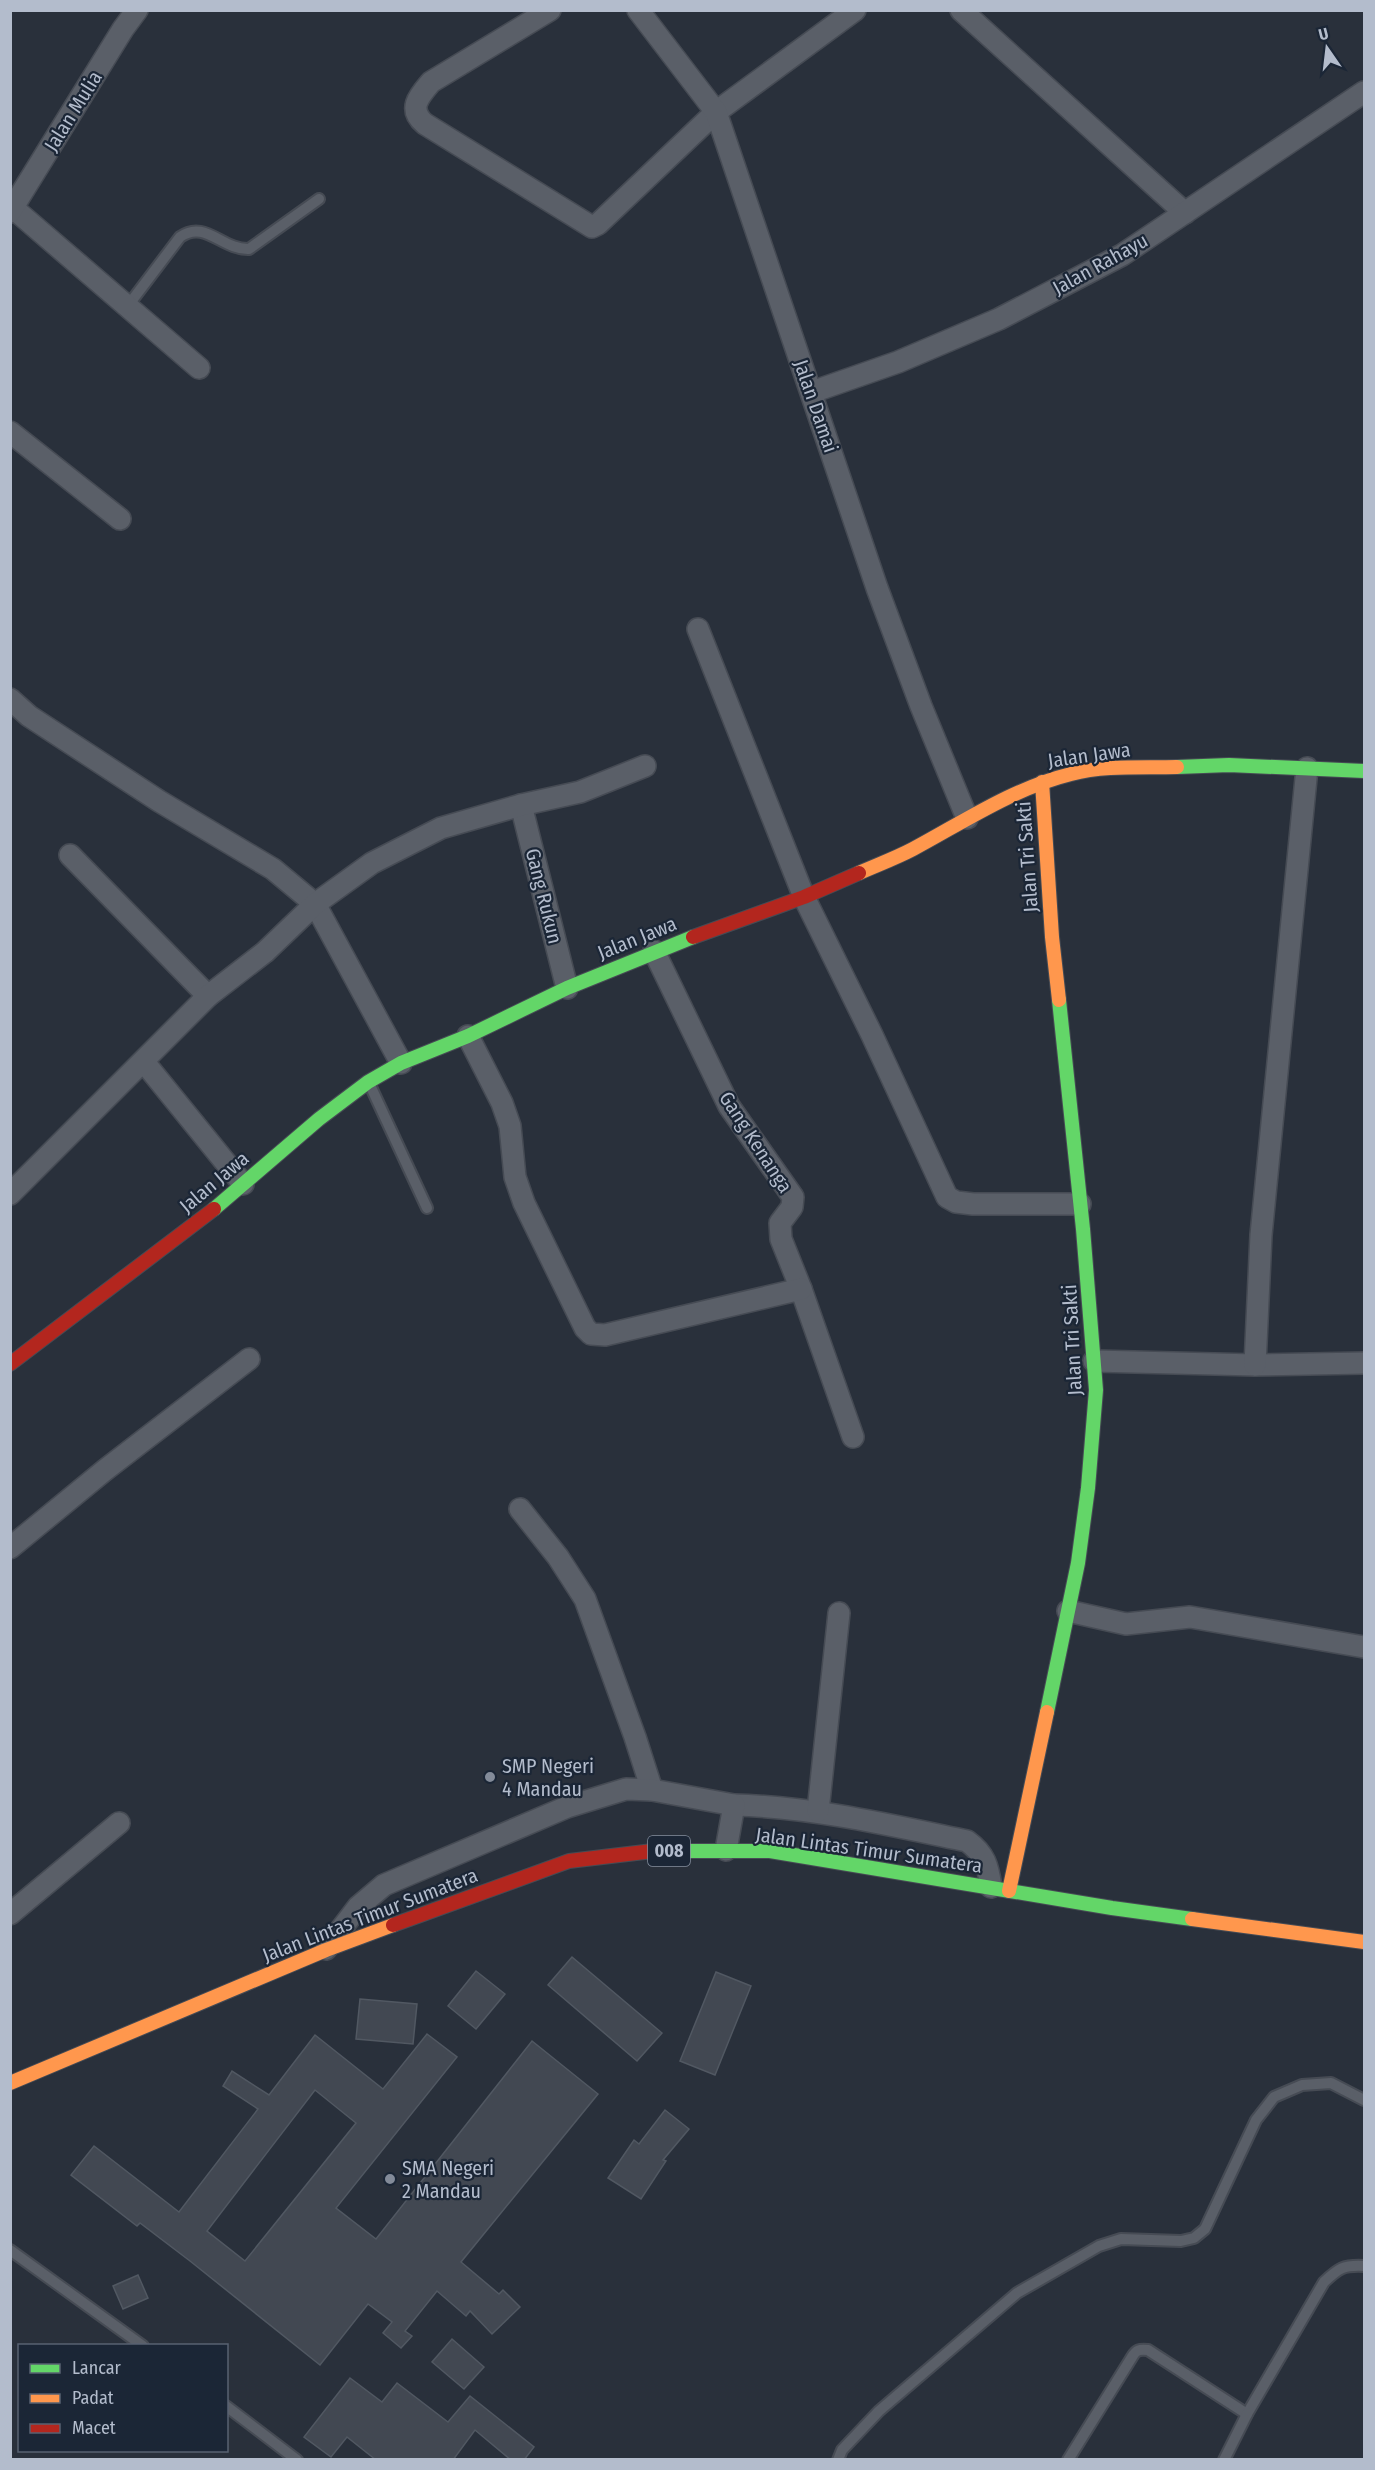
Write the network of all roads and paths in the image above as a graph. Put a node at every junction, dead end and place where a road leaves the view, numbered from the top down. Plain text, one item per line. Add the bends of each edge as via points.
1 (137, 10) edge
2 (550, 10) edge
3 (638, 10) edge
4 (855, 10) edge
5 (961, 10) edge
6 (1365, 92) edge
7 (717, 112) junction
8 (319, 199) dead end
9 (12, 210) edge
10 (1185, 213) junction
11 (127, 307) junction
12 (198, 368) dead end
13 (812, 392) junction
14 (10, 432) edge
15 (120, 519) dead end
16 (698, 629) dead end
17 (10, 699) edge
18 (645, 766) dead end
19 (1307, 768) junction
20 (1365, 771) edge
21 (1042, 782) junction
22 (521, 805) junction
23 (967, 818) junction
24 (70, 855) dead end
25 (804, 897) junction
26 (315, 904) junction
27 (654, 951) junction
28 (567, 988) junction
29 (208, 996) junction
30 (468, 1036) junction
31 (144, 1062) junction
32 (401, 1063) junction
33 (368, 1082) junction
34 (243, 1184) junction
35 (10, 1194) edge
36 (1080, 1204) junction
37 (427, 1208) dead end
38 (801, 1288) junction
39 (249, 1359) dead end
40 (1094, 1361) junction
41 (1365, 1363) edge
42 (10, 1364) edge
43 (1255, 1365) junction
44 (854, 1437) dead end
45 (520, 1509) dead end
46 (10, 1548) edge
47 (1068, 1611) junction
48 (839, 1613) dead end
49 (1365, 1647) edge
50 (652, 1790) junction
51 (734, 1805) junction
52 (818, 1811) junction
53 (119, 1823) dead end
54 (726, 1850) junction
55 (1000, 1889) junction
56 (10, 1914) edge
57 (1365, 1942) edge
58 (326, 1950) junction
59 (10, 2084) edge
60 (1365, 2100) edge
61 (10, 2250) edge
62 (1365, 2266) edge
63 (140, 2344) edge
64 (228, 2408) edge
65 (1247, 2414) junction
66 (297, 2460) edge
67 (838, 2460) edge
68 (1068, 2460) edge
69 (1224, 2460) edge

1 - 9 street, Jalan Mulia
2 - 7 street via 431,82 416,103 417,118 592,227
3 - 7 street, Jalan Damai
4 - 7 street
5 - 10 street
6 - 10 street, Jalan Rahayu
7 - 13 street, Jalan Damai
8 - 11 lane via 249,249 235,248 202,230 186,232
9 - 11 street
10 - 13 street, Jalan Rahayu via 1122,255 999,319 898,362
11 - 12 street
13 - 23 street, Jalan Damai via 881,598
14 - 15 street
16 - 25 street
17 - 26 street via 29,716 159,801 273,868
18 - 22 street via 580,792
19 - 20 main road, Jalan Jawa
19 - 21 main road, Jalan Jawa via 1229,765 1102,769
19 - 43 street via 1261,1235
21 - 23 main road, Jalan Jawa
21 - 36 main road, Jalan Tri Sakti via 1052,937
22 - 26 street via 441,828 372,863
22 - 28 street, Gang Rukun
23 - 25 main road, Jalan Jawa via 911,850
24 - 29 street
25 - 27 main road, Jalan Jawa
25 - 36 street via 947,1197 973,1204
26 - 29 street via 265,952
26 - 32 street
27 - 28 main road, Jalan Jawa
27 - 38 street, Gang Kenanga via 729,1106 793,1197 779,1231
28 - 30 main road, Jalan Jawa
29 - 31 street
30 - 32 main road, Jalan Jawa
30 - 38 street via 510,1126 515,1177 524,1203 591,1334 605,1335
31 - 34 street
31 - 35 street
32 - 33 main road, Jalan Jawa
33 - 34 main road, Jalan Jawa
33 - 37 lane
34 - 42 main road, Jalan Jawa
36 - 40 main road, Jalan Tri Sakti
38 - 44 street, Gang Kenanga
39 - 46 street
40 - 43 street
40 - 47 main road, Jalan Tri Sakti via 1096,1390 1088,1488
41 - 43 street
45 - 50 street via 585,1599
47 - 49 street via 1126,1624 1190,1617
47 - 55 main road, Jalan Tri Sakti
48 - 52 street
50 - 51 street
50 - 58 street via 626,1789 567,1807 384,1885 358,1907
51 - 52 street
51 - 54 street
52 - 55 street via 967,1841 978,1849
53 - 56 street
54 - 55 main road, Jalan Lintas Timur Sumatera / 008 via 770,1851
54 - 58 main road, Jalan Lintas Timur Sumatera / 008 via 650,1851 568,1861
55 - 57 main road, Jalan Lintas Timur Sumatera / 008
58 - 59 main road, Jalan Lintas Timur Sumatera / 008
60 - 67 lane via 1331,2083 1302,2085 1274,2097 1256,2120 1205,2229 1194,2238 1181,2241 1121,2239 1099,2246 1017,2293 879,2410 842,2450
61 - 63 lane
62 - 65 lane via 1338,2269 1324,2282
64 - 66 lane
65 - 68 lane via 1141,2349 1131,2357
65 - 69 lane

